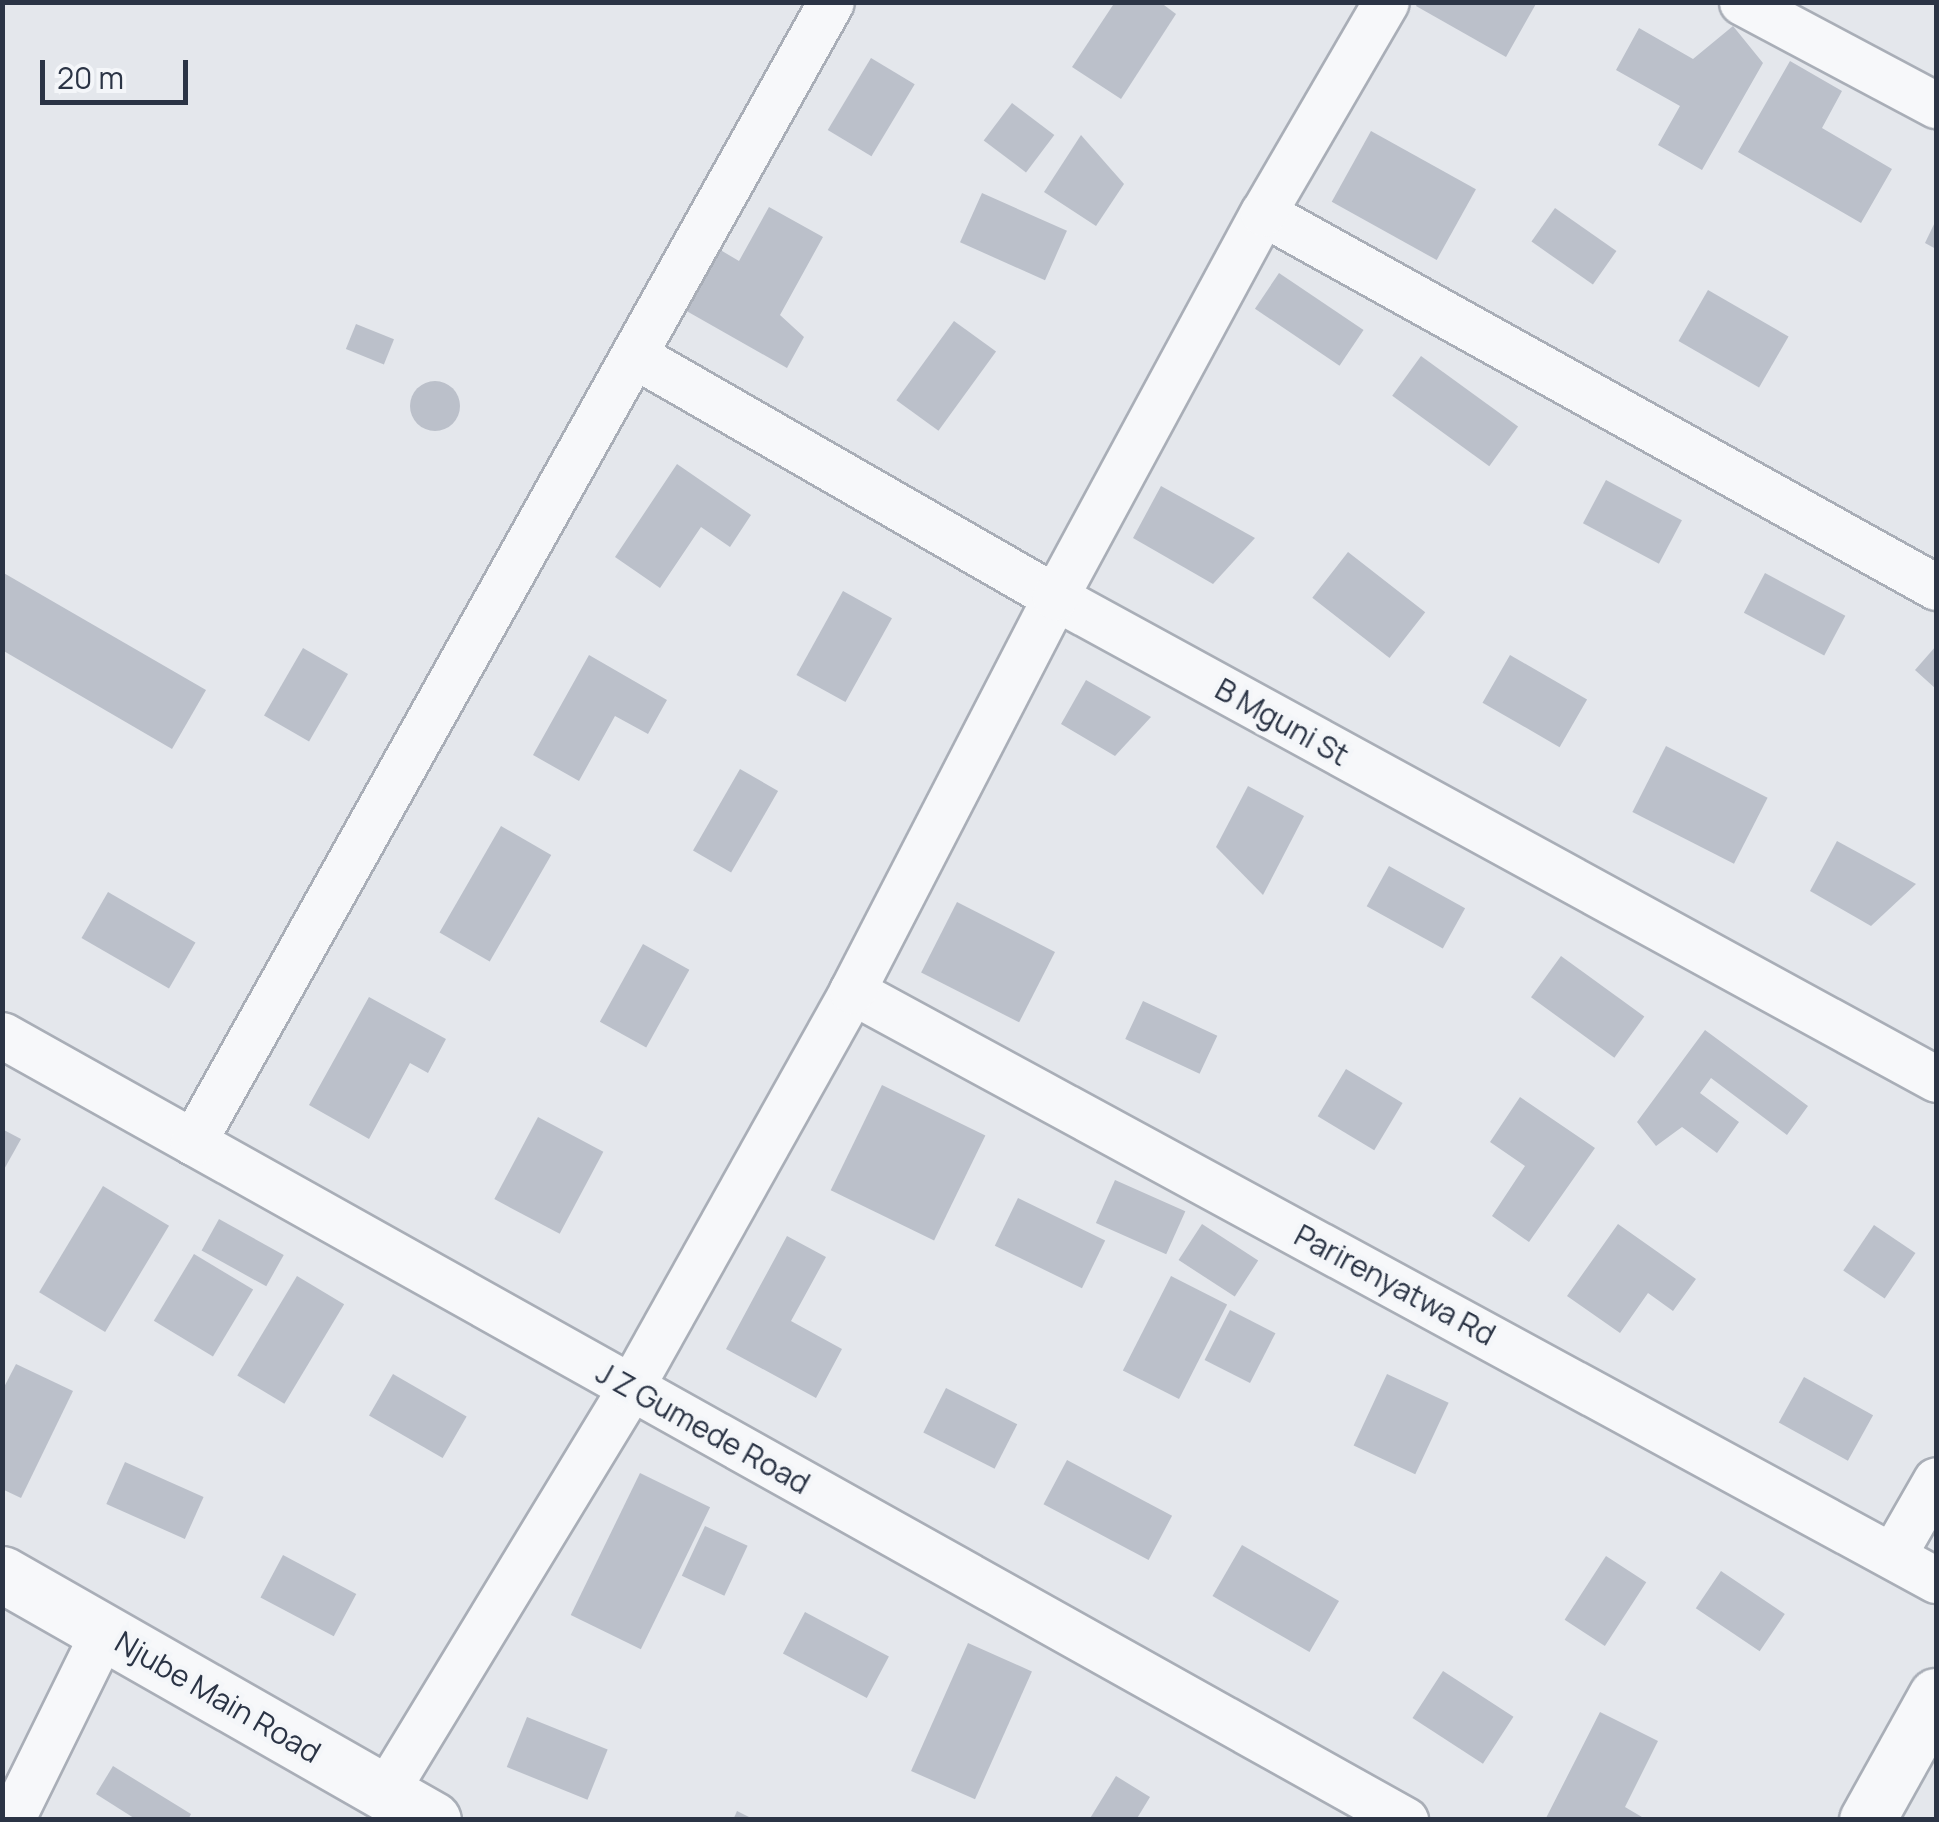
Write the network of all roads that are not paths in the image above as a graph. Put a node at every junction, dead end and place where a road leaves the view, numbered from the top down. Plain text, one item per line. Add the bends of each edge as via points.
1 (831, 2) edge
2 (1386, 2) edge
3 (1742, 2) edge
4 (1936, 105) edge
5 (1262, 213) junction
6 (634, 355) junction
7 (1936, 586) edge
8 (1055, 597) junction
9 (852, 991) junction
10 (2, 1036) edge
11 (1936, 1079) edge
12 (193, 1142) junction
13 (630, 1387) junction
14 (1936, 1480) edge
15 (1893, 1555) junction
16 (2, 1574) edge
17 (1936, 1580) edge
18 (104, 1631) junction
19 (1936, 1696) edge
20 (386, 1792) junction
21 (11, 1820) edge
22 (434, 1820) edge
23 (1405, 1820) edge
24 (1867, 1820) edge

1 - 6 street
2 - 5 street
3 - 4 street
5 - 7 street
5 - 8 street
6 - 8 street, B Mguni St
6 - 12 street
8 - 9 street
8 - 11 street, B Mguni St
9 - 13 street
9 - 15 street, Parirenyatwa Rd
10 - 12 street, J Z Gumede Road
12 - 13 street, J Z Gumede Road
13 - 20 street
13 - 23 street, J Z Gumede Road
14 - 15 street
15 - 17 street, Parirenyatwa Rd
16 - 18 street, Njube Main Road
18 - 20 street, Njube Main Road
18 - 21 street
19 - 24 street
20 - 22 street, Njube Main Road

